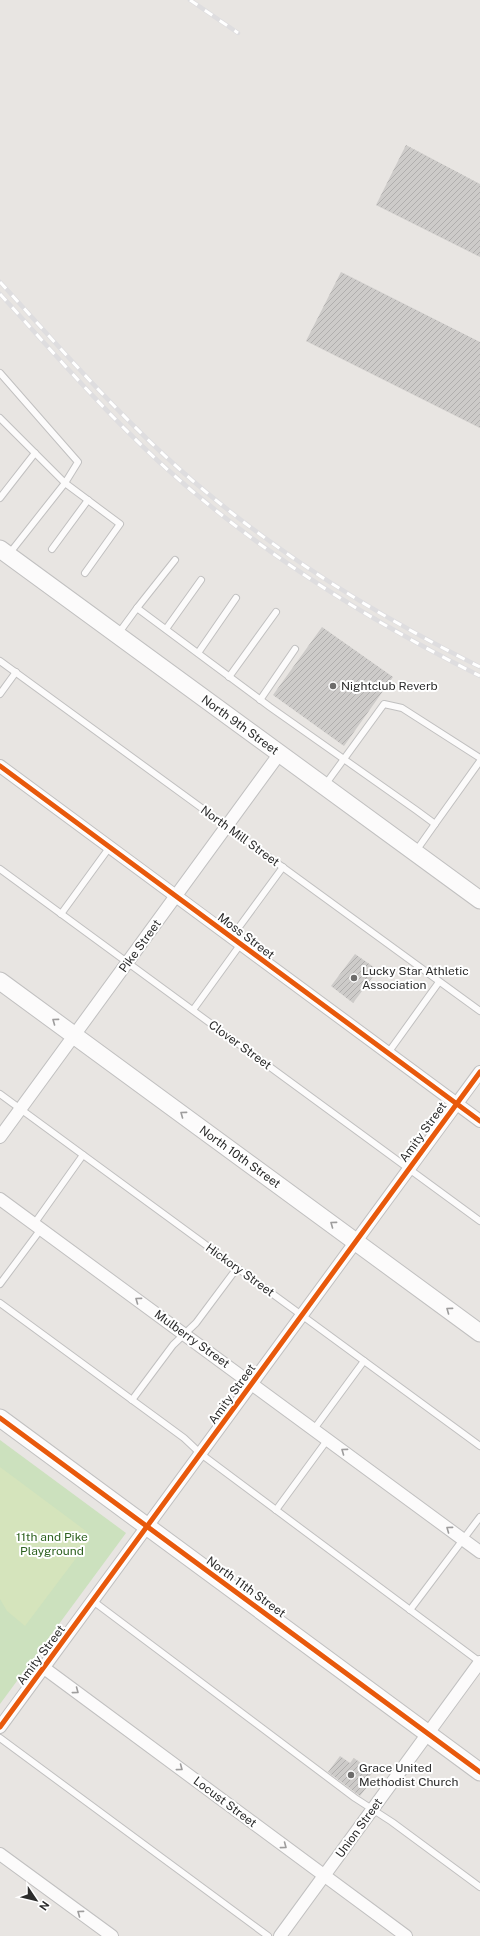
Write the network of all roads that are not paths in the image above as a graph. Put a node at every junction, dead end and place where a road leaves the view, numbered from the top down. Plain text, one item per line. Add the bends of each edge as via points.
1 (0, 373) edge
2 (0, 418) edge
3 (35, 453) junction
4 (65, 483) junction
5 (0, 498) edge
6 (88, 500) junction
7 (52, 549) dead end
8 (4, 553) edge
9 (175, 560) dead end
10 (85, 573) dead end
11 (202, 580) dead end
12 (236, 598) dead end
13 (137, 608) junction
14 (276, 612) dead end
15 (166, 629) junction
16 (118, 635) junction
17 (295, 649) dead end
18 (198, 653) junction
19 (0, 661) edge
20 (16, 672) junction
21 (229, 677) junction
22 (0, 694) edge
23 (260, 700) junction
24 (280, 753) junction
25 (480, 758) edge
26 (344, 759) junction
27 (480, 761) edge
28 (0, 766) edge
29 (324, 786) junction
30 (435, 824) junction
31 (227, 826) junction
32 (109, 848) junction
33 (415, 853) junction
34 (283, 867) junction
35 (0, 869) edge
36 (176, 896) junction
37 (480, 900) edge
38 (61, 914) junction
39 (236, 942) junction
40 (128, 963) junction
41 (0, 981) edge
42 (439, 982) junction
43 (193, 1010) junction
44 (480, 1011) edge
45 (75, 1035) junction
46 (388, 1054) junction
47 (480, 1072) edge
48 (0, 1094) edge
49 (456, 1104) junction
50 (21, 1109) junction
51 (480, 1121) edge
52 (0, 1138) edge
53 (83, 1156) junction
54 (409, 1169) junction
55 (0, 1199) edge
56 (480, 1221) edge
57 (38, 1226) junction
58 (356, 1241) junction
59 (236, 1268) junction
60 (0, 1284) edge
61 (0, 1304) edge
62 (302, 1316) junction
63 (480, 1333) edge
64 (184, 1334) junction
65 (364, 1361) junction
66 (252, 1384) junction
67 (132, 1400) junction
68 (0, 1418) edge
69 (314, 1429) junction
70 (328, 1439) junction
71 (480, 1446) edge
72 (201, 1454) junction
73 (276, 1510) junction
74 (480, 1516) edge
75 (148, 1526) junction
76 (462, 1539) junction
77 (480, 1552) edge
78 (93, 1601) junction
79 (410, 1610) junction
80 (480, 1662) edge
81 (44, 1668) junction
82 (0, 1727) edge
83 (428, 1733) junction
84 (0, 1738) edge
85 (480, 1772) edge
86 (372, 1809) junction
87 (0, 1854) edge
88 (324, 1875) junction
89 (480, 1886) edge
90 (112, 1936) edge
91 (268, 1936) edge
92 (280, 1936) edge
93 (406, 1936) edge

1 - 4 lane via 78,462
2 - 3 lane
3 - 4 lane
3 - 5 lane
4 - 6 lane
4 - 8 lane
6 - 7 lane
6 - 10 lane via 120,524
8 - 16 street, North 9th Street
9 - 13 lane
11 - 15 lane
12 - 18 lane
13 - 15 lane
13 - 16 lane
14 - 21 lane
15 - 18 lane
16 - 24 street, North 9th Street
17 - 23 lane
18 - 21 lane
19 - 20 lane, North Mill Street
20 - 22 lane
20 - 31 lane, North Mill Street
21 - 23 lane
23 - 26 lane
24 - 29 street, North 9th Street
24 - 31 street, Pike Street
25 - 26 lane via 402,708 384,704
26 - 29 lane
26 - 30 lane
27 - 30 lane
28 - 32 street, Moss Street
29 - 33 street, North 9th Street
30 - 33 lane
31 - 34 lane, North Mill Street
31 - 36 street, Pike Street
32 - 36 street, Moss Street
32 - 38 lane
33 - 37 street, North 9th Street
34 - 39 lane
34 - 42 lane, North Mill Street
35 - 38 lane, Clover Street
36 - 39 street, Moss Street
36 - 40 street, Pike Street
38 - 40 lane, Clover Street
39 - 43 lane
39 - 46 street, Moss Street
40 - 43 lane, Clover Street
40 - 45 street, Pike Street
45 -> 41 street, North 10th Street
42 - 44 lane, North Mill Street
42 - 46 lane
43 - 54 lane, Clover Street
45 - 50 street, Pike Street
58 -> 45 street, North 10th Street
46 - 49 street, Moss Street
47 - 49 street, Amity Street
48 - 50 lane, Hickory Street
49 - 51 street, Moss Street
49 - 54 street, Amity Street
50 - 52 street, Pike Street
50 - 53 lane, Hickory Street
53 - 57 lane
53 - 59 lane, Hickory Street
54 - 56 lane, Clover Street
54 - 58 street, Amity Street
55 - 57 street, Mulberry Street
57 - 60 lane
64 -> 57 street, Mulberry Street
58 - 62 street, Amity Street
63 -> 58 street, North 10th Street
59 - 62 lane, Hickory Street
59 - 64 lane via 196,1324
61 - 67 lane
62 - 65 lane, Hickory Street
62 - 66 street, Amity Street
64 - 66 street, Mulberry Street
64 - 67 lane
65 - 69 lane
65 - 71 lane, Hickory Street
66 - 69 street, Mulberry Street
66 - 72 street, Amity Street
67 - 72 lane via 184,1438
68 - 75 street, North 11th Street
69 - 70 street, Mulberry Street
70 - 73 lane
76 -> 70 street, Mulberry Street
72 - 73 lane
72 - 75 street, Amity Street
73 - 79 lane
74 - 76 lane
75 - 78 street, Amity Street
75 - 83 street, North 11th Street
76 - 77 street, Mulberry Street
76 - 79 lane
78 - 81 street, Amity Street
78 - 86 lane
79 - 80 lane
80 - 83 street, Union Street
81 - 82 street, Amity Street
81 -> 88 street, Locust Street
83 - 85 street, North 11th Street
83 - 86 street, Union Street
84 - 91 lane
86 - 88 street, Union Street
86 - 89 lane
90 -> 87 street
88 - 92 street, Union Street
88 - 93 street, Locust Street

